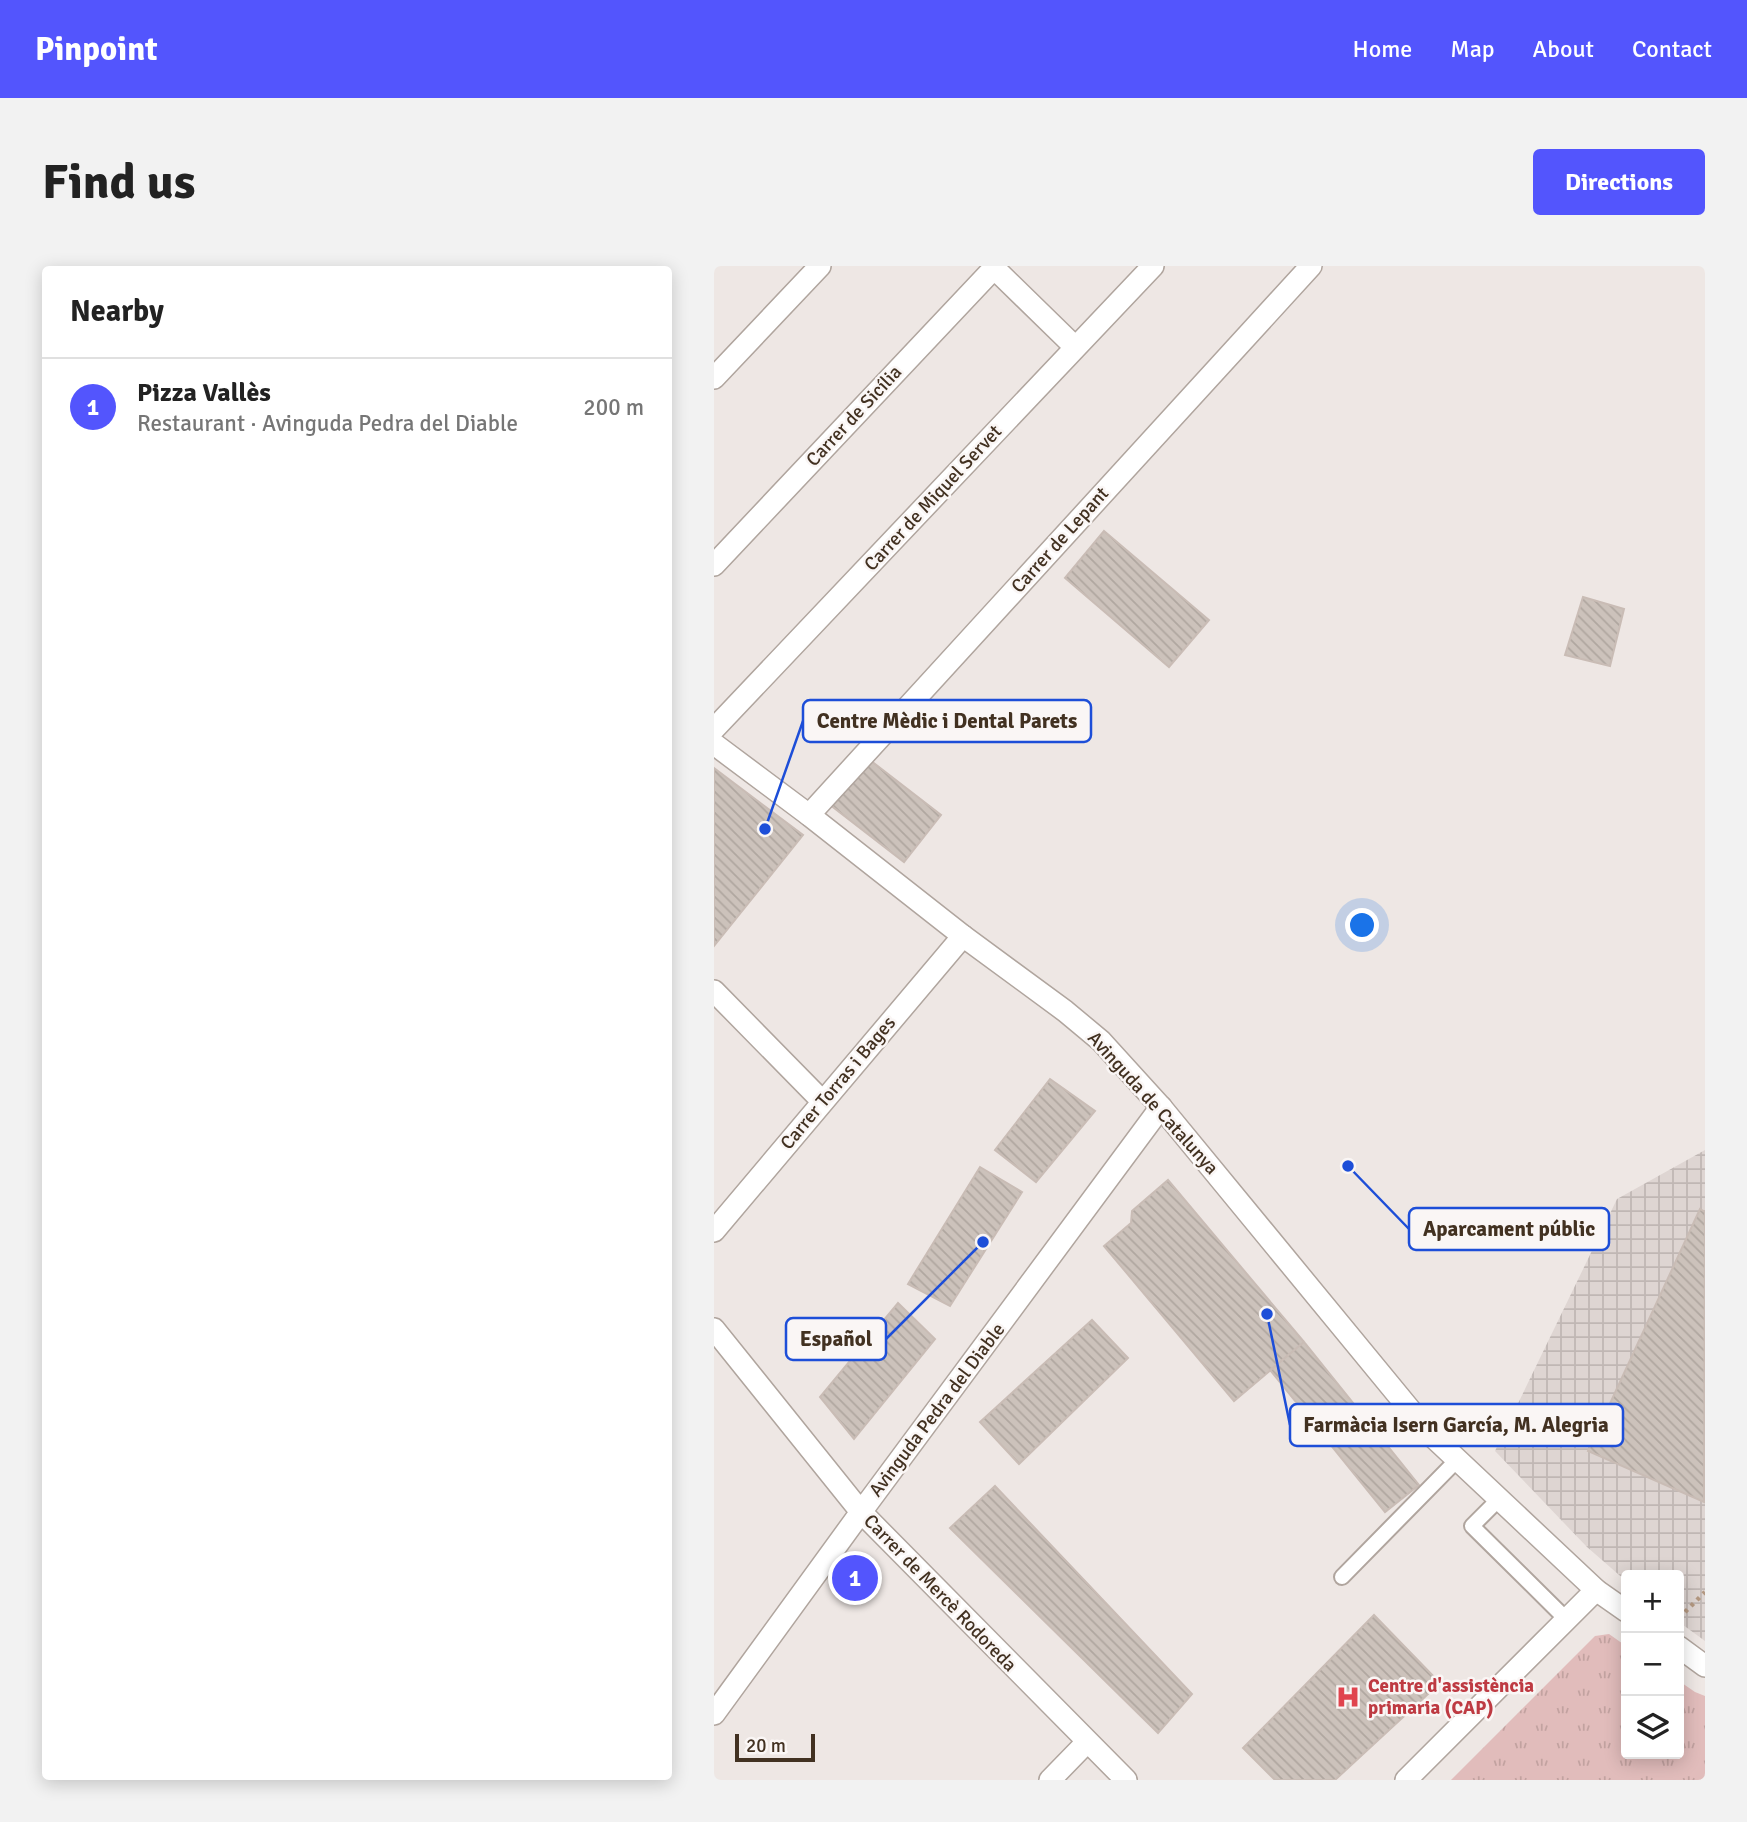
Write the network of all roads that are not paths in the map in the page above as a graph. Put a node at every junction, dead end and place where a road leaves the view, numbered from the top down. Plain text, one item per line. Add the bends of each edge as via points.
1 (820, 266) edge
2 (1153, 266) edge
3 (1311, 266) edge
4 (995, 267) edge
5 (1075, 347) junction
6 (714, 378) edge
7 (714, 565) edge
8 (714, 729) edge
9 (714, 744) edge
10 (809, 815) junction
11 (963, 936) junction
12 (714, 991) edge
13 (823, 1102) junction
14 (1161, 1107) junction
15 (714, 1231) edge
16 (714, 1329) edge
17 (1457, 1460) junction
18 (1499, 1499) junction
19 (861, 1512) junction
20 (1342, 1577) dead end
21 (1595, 1590) junction
22 (1621, 1608) edge
23 (1566, 1619) junction
24 (1684, 1651) edge
25 (1705, 1666) edge
26 (714, 1714) edge
27 (1087, 1742) junction
28 (1050, 1780) edge
29 (1126, 1780) edge
30 (1406, 1780) edge

1 - 6 street
2 - 5 street, Carrer de Miquel Servet
3 - 10 street, Carrer de Lepant
4 - 5 street, Carrer de Sicília
4 - 7 street, Carrer de Sicília
5 - 8 street, Carrer de Miquel Servet
9 - 10 street, Avinguda de Catalunya
10 - 11 street, Avinguda de Catalunya
11 - 13 street, Carrer Torras i Bages
11 - 14 street, Avinguda de Catalunya via 1101,1041
12 - 13 street
13 - 15 street, Carrer Torras i Bages
14 - 17 street, Avinguda de Catalunya via 1430,1434
14 - 19 street, Avinguda Pedra del Diable
16 - 19 street, Carrer de Mercè Rodoreda
17 - 18 street, Avinguda de Catalunya
17 - 20 lane
18 - 21 street, Avinguda de Catalunya
18 - 23 lane via 1472,1526
19 - 26 street, Avinguda Pedra del Diable
19 - 27 street, Carrer de Mercè Rodoreda
21 - 22 street, Avinguda de Catalunya
21 - 23 street
23 - 30 street
24 - 25 street
27 - 28 street
27 - 29 street, Carrer de Mercè Rodoreda

